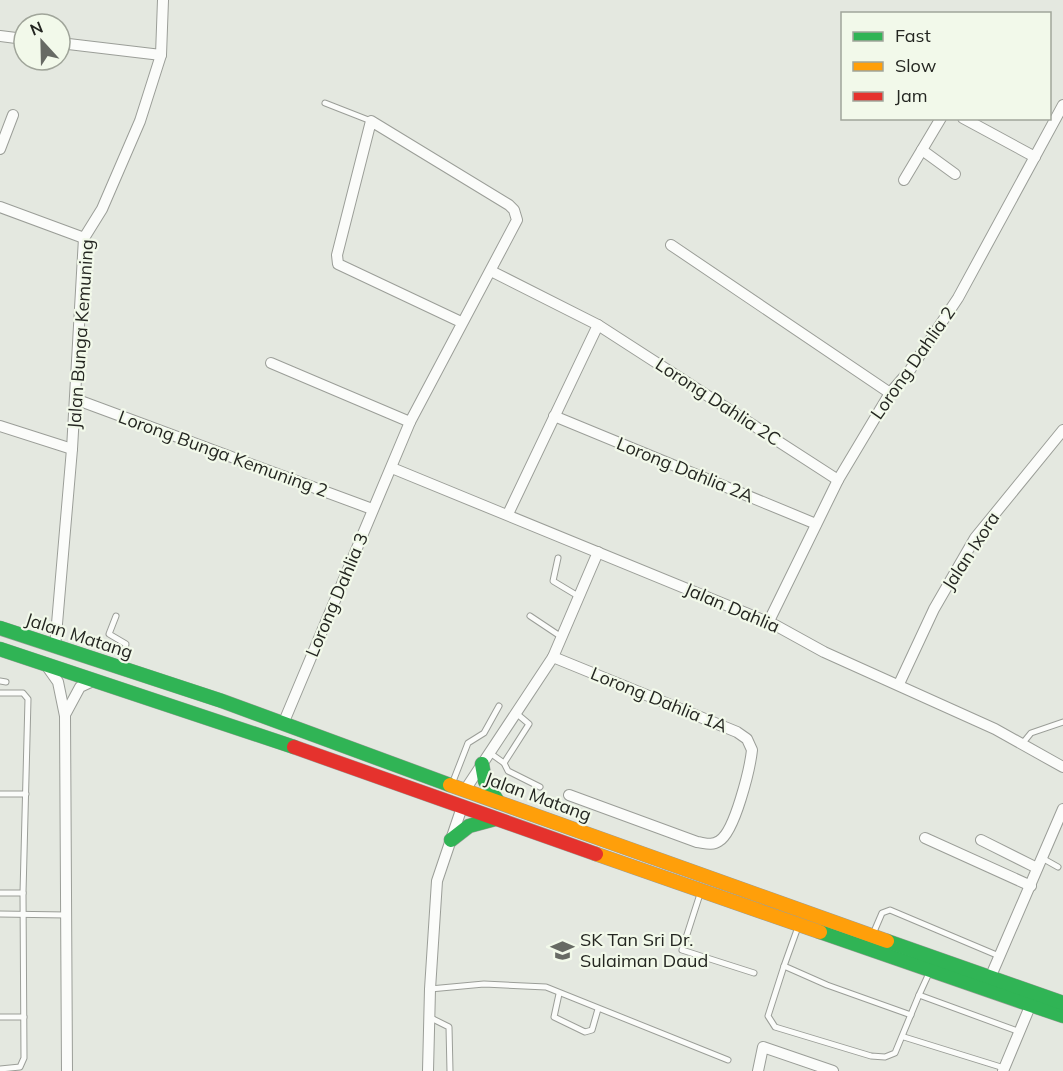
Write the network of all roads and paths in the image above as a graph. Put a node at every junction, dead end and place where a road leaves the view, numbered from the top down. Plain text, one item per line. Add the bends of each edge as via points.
1 (163, 0) edge
2 (72, 45) edge
3 (161, 56) junction
4 (325, 103) dead end
5 (1063, 105) edge
6 (13, 115) dead end
7 (371, 120) junction
8 (940, 120) edge
9 (967, 120) edge
10 (0, 149) edge
11 (922, 150) junction
12 (1035, 157) junction
13 (955, 174) dead end
14 (904, 180) dead end
15 (0, 207) edge
16 (84, 238) junction
17 (671, 245) dead end
18 (491, 271) junction
19 (461, 322) junction
20 (598, 325) junction
21 (271, 363) dead end
22 (890, 393) junction
23 (75, 399) junction
24 (554, 416) junction
25 (410, 422) junction
26 (0, 426) edge
27 (1063, 430) edge
28 (72, 449) junction
29 (392, 468) junction
30 (838, 480) junction
31 (372, 509) junction
32 (508, 514) junction
33 (816, 524) junction
34 (598, 552) junction
35 (558, 558) dead end
36 (578, 596) junction
37 (116, 616) dead end
38 (530, 616) dead end
39 (768, 623) junction
40 (0, 628) edge
41 (560, 636) junction
42 (56, 647) junction
43 (0, 649) edge
44 (553, 657) junction
45 (44, 663) junction
46 (120, 669) junction
47 (95, 680) junction
48 (899, 684) junction
49 (0, 693) edge
50 (499, 706) dead end
51 (516, 713) junction
52 (64, 716) junction
53 (1063, 722) edge
54 (283, 724) junction
55 (1022, 744) junction
56 (486, 758) junction
57 (504, 763) junction
58 (1063, 767) edge
59 (452, 786) junction
60 (540, 787) dead end
61 (0, 794) edge
62 (26, 794) junction
63 (569, 795) dead end
64 (498, 802) junction
65 (462, 807) junction
66 (1063, 809) edge
67 (496, 819) junction
68 (926, 837) dead end
69 (451, 840) junction
70 (981, 840) dead end
71 (1040, 863) junction
72 (1058, 867) dead end
73 (1031, 886) junction
74 (701, 890) junction
75 (0, 893) edge
76 (23, 893) junction
77 (0, 914) edge
78 (23, 915) junction
79 (66, 915) junction
80 (799, 923) junction
81 (872, 936) junction
82 (999, 956) junction
83 (784, 966) junction
84 (931, 969) junction
85 (754, 974) dead end
86 (990, 978) junction
87 (430, 989) junction
88 (559, 994) junction
89 (919, 995) junction
90 (1063, 1003) edge
91 (1031, 1004) junction
92 (598, 1009) junction
93 (911, 1014) junction
94 (1063, 1016) edge
95 (0, 1017) edge
96 (24, 1017) junction
97 (429, 1017) junction
98 (1020, 1032) junction
99 (904, 1037) junction
100 (728, 1060) dead end
101 (0, 1069) edge
102 (1003, 1070) edge
103 (67, 1071) edge
104 (428, 1071) edge
105 (450, 1071) edge
106 (758, 1071) edge
107 (833, 1071) edge

1 - 3 street, Jalan Bunga Kemuning
2 - 3 street
3 - 16 street, Jalan Bunga Kemuning via 140,120 102,209
4 - 7 lane
5 - 12 street, Lorong Dahlia 2
6 - 10 street
7 - 18 street, Lorong Dahlia 3 via 514,210 517,220
7 - 19 street via 338,264
8 - 11 street
9 - 12 street
11 - 13 street
11 - 14 street
12 - 22 street, Lorong Dahlia 2 via 958,298
15 - 16 street
16 - 23 street, Jalan Bunga Kemuning
17 - 22 street
18 - 19 street, Lorong Dahlia 3
18 - 20 street, Lorong Dahlia 2C
19 - 25 street, Lorong Dahlia 3
20 - 24 street
20 - 30 street, Lorong Dahlia 2C
21 - 25 street
22 - 30 street, Lorong Dahlia 2
23 - 28 street, Jalan Bunga Kemuning
23 - 31 street, Lorong Bunga Kemuning 2
24 - 32 street
24 - 33 street, Lorong Dahlia 2A
25 - 29 street, Lorong Dahlia 3
26 - 28 street
27 - 48 street, Jalan Ixora via 975,538 934,609
28 - 42 street, Jalan Bunga Kemuning
29 - 31 street, Lorong Dahlia 3
29 - 32 street, Jalan Dahlia
30 - 33 street, Lorong Dahlia 2
31 - 54 street, Lorong Dahlia 3
32 - 34 street, Jalan Dahlia
33 - 39 street, Lorong Dahlia 2
34 - 36 street
34 - 39 street, Jalan Dahlia
35 - 36 lane via 553,581
36 - 41 street
37 - 46 lane via 109,634 126,645
38 - 41 lane
39 - 48 street, Jalan Dahlia
40 - 42 main road, Jalan Matang
41 - 44 street
42 - 46 main road, Jalan Matang
43 - 45 main road, Jalan Matang
44 - 51 street
44 - 63 street, Lorong Dahlia 1A via 736,732 747,739 752,750 730,830 721,841 711,844
45 - 47 main road, Jalan Matang
45 - 52 street via 58,682
46 - 54 main road, Jalan Matang via 184,687
47 - 52 street via 80,687
47 - 65 main road, Jalan Matang
48 - 55 street, Jalan Dahlia
49 - 62 lane via 23,693 28,699
50 - 59 lane via 484,733 468,743
51 - 56 street
51 - 57 lane via 529,724
52 - 79 street
53 - 55 lane via 1031,733
54 - 59 main road, Jalan Matang
55 - 58 street, Jalan Dahlia
56 - 57 lane
56 - 59 street
56 - 64 main road via 485,781
57 - 60 lane via 508,771
59 - 64 main road, Jalan Matang
59 - 65 main road via 462,793
61 - 62 lane
62 - 76 lane
64 - 81 main road, Jalan Matang
65 - 67 main road, Jalan Matang
65 - 69 street
66 - 71 street
67 - 69 main road via 469,826
67 - 74 main road, Jalan Matang
68 - 73 street
69 - 87 street via 437,882
70 - 71 street
71 - 72 lane
71 - 73 street
73 - 82 street
74 - 80 main road, Jalan Matang
74 - 85 lane via 682,950
75 - 76 lane
76 - 78 lane
77 - 78 lane
78 - 79 lane
78 - 96 lane
79 - 103 street
80 - 83 lane
80 - 84 main road, Jalan Matang
81 - 82 lane via 882,913 890,910
81 - 86 main road, Jalan Matang
82 - 86 street
83 - 93 lane
83 - 99 lane via 768,1016 775,1027 871,1056 895,1053
84 - 89 lane
84 - 91 main road, Jalan Matang
86 - 90 main road, Jalan Matang
87 - 88 lane via 528,985 546,987
87 - 97 street
88 - 92 lane
88 - 92 lane via 554,1017 585,1032 592,1030
89 - 93 lane
89 - 98 lane
91 - 94 main road, Jalan Matang
91 - 98 street
92 - 100 lane
93 - 99 lane
95 - 96 lane
96 - 101 lane via 24,1058 20,1067
97 - 104 street
97 - 105 lane via 449,1027
98 - 102 street
99 - 102 lane
106 - 107 street via 763,1047

